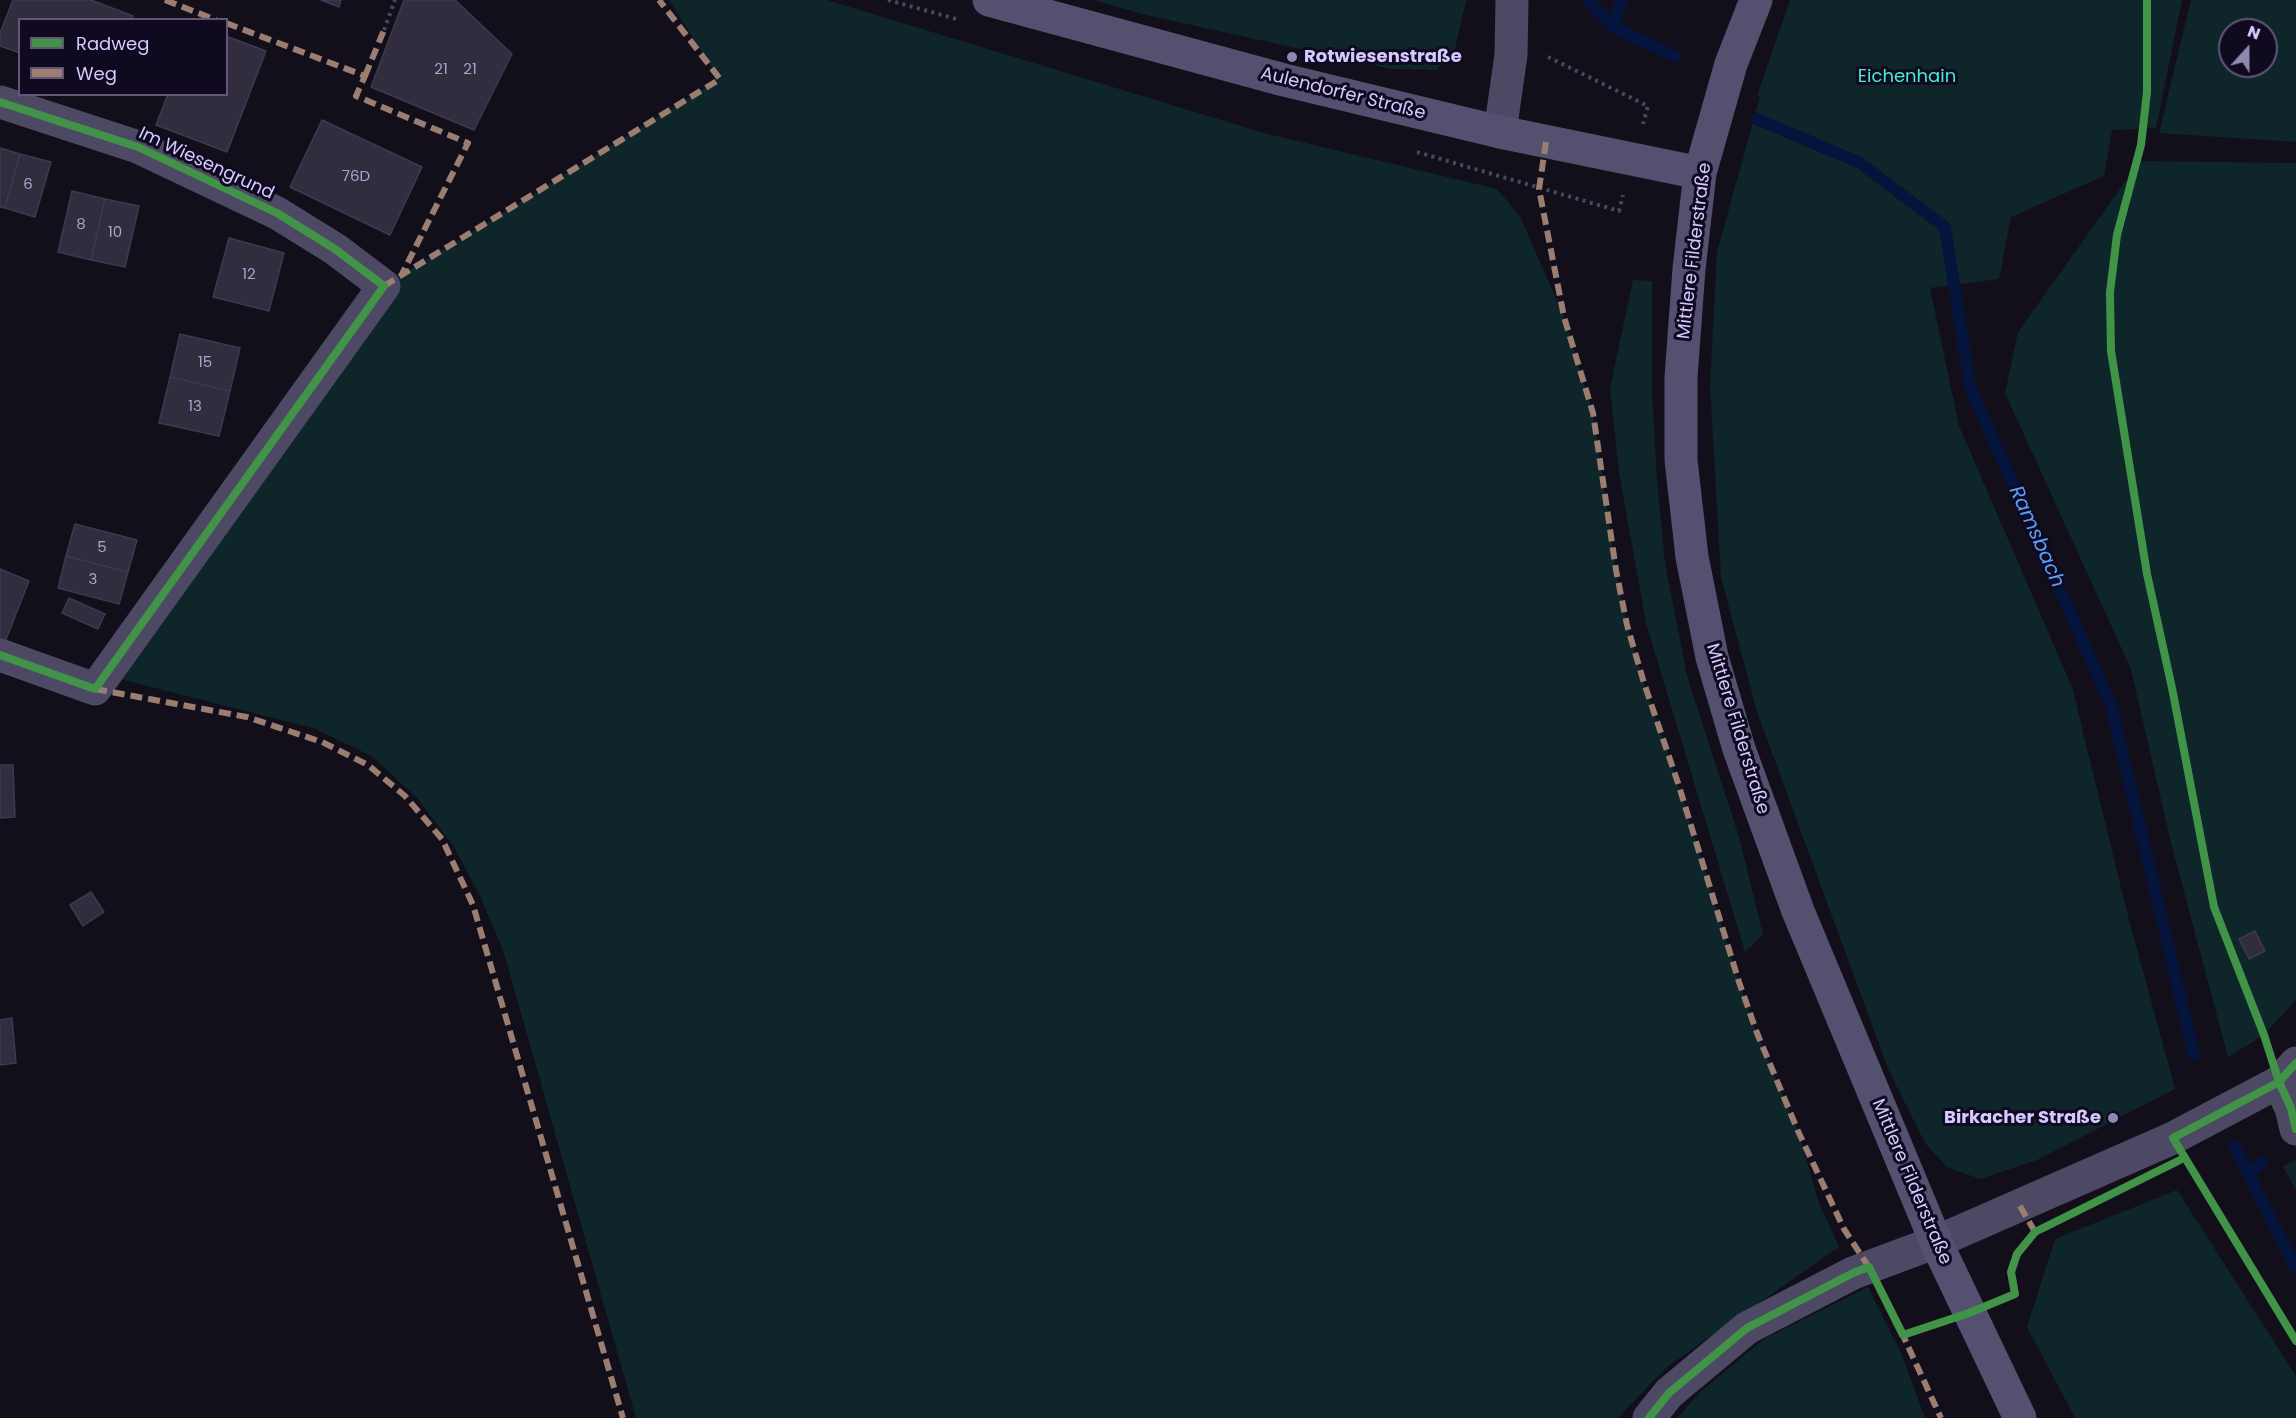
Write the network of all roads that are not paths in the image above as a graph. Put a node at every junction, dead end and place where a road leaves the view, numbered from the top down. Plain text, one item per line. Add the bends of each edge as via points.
1 (989, 0) edge
2 (1512, 0) edge
3 (1756, 0) edge
4 (0, 102) edge
5 (1500, 132) junction
6 (1700, 173) junction
7 (0, 655) edge
8 (2287, 1072) edge
9 (2296, 1130) edge
10 (1936, 1242) junction
11 (1649, 1418) edge
12 (2020, 1418) edge

1 - 5 main road, Aulendorfer Straße via 1273,77
2 - 5 street via 1511,55
3 - 6 main road, Mittlere Filderstraße via 1731,64
4 - 7 street, Im Wiesengrund via 138,147 267,208 335,249 384,286 95,689
5 - 6 main road, Aulendorfer Straße
6 - 10 main road, Mittlere Filderstraße via 1682,365 1681,460 1692,557 1712,657 1739,749 1798,911
8 - 9 street
8 - 10 street via 2174,1138
10 - 11 street via 1853,1273 1747,1328 1669,1393
10 - 12 main road, Mittlere Filderstraße

